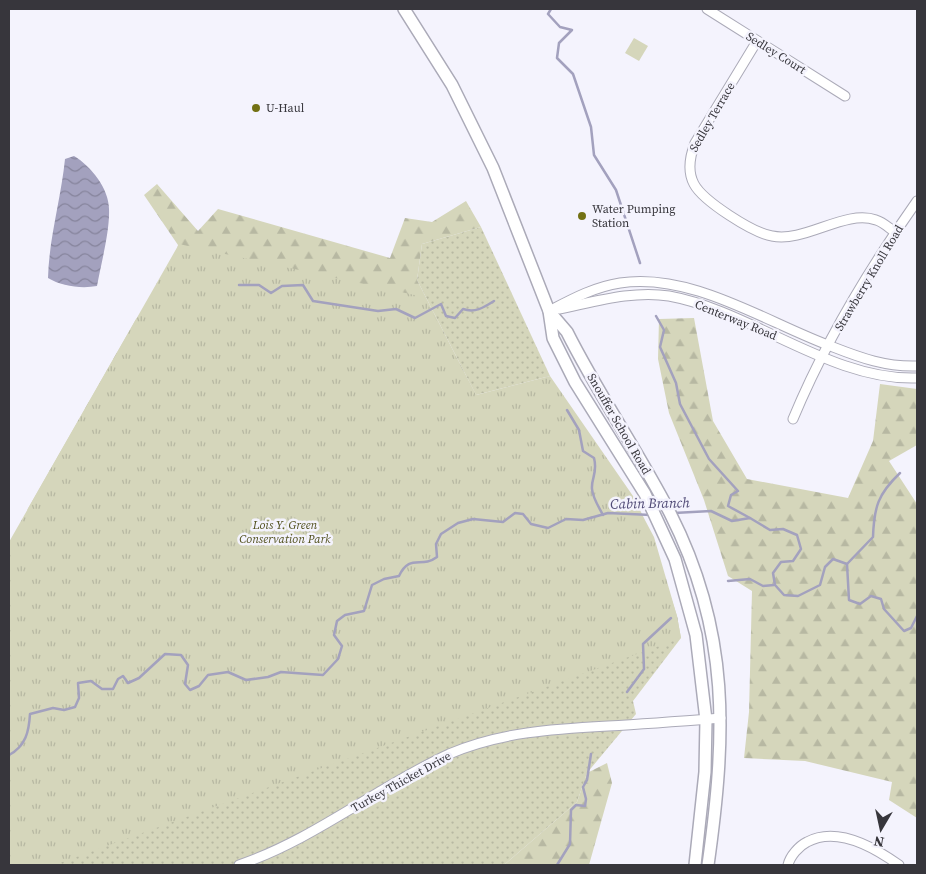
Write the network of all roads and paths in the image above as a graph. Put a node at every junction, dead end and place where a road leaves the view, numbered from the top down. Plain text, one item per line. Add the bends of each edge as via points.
1 (404, 9) edge
2 (707, 9) edge
3 (758, 41) junction
4 (845, 96) dead end
5 (917, 201) edge
6 (895, 232) junction
7 (549, 310) junction
8 (828, 345) junction
9 (821, 356) junction
10 (917, 366) edge
11 (917, 378) edge
12 (792, 419) dead end
13 (721, 718) junction
14 (706, 720) junction
15 (239, 865) edge
16 (695, 865) edge
17 (708, 865) edge
18 (788, 865) edge
19 (899, 865) edge

1 - 7 main road, Snouffer School Road via 440,62 476,131
2 - 3 street, Sedley Court
3 - 4 street, Sedley Court
3 - 6 street, Sedley Terrace via 690,155 690,174 696,188 749,229 772,237 804,233 859,217 876,220
5 - 6 street, Strawberry Knoll Road
6 - 8 street, Strawberry Knoll Road
7 - 8 street, Centerway Road via 601,287 642,281 663,283 696,290
7 - 9 street, Centerway Road via 629,296 668,296 706,306
7 - 13 main road, Snouffer School Road via 567,332 680,534 710,624 718,669
7 - 14 main road, Snouffer School Road via 553,338 572,375 665,532 690,607
8 - 9 street, Strawberry Knoll Road
8 - 10 street, Centerway Road via 878,364
9 - 11 street, Centerway Road via 878,376
9 - 12 street, Strawberry Knoll Road
13 - 14 street, Turkey Thicket Drive
13 - 17 main road, Snouffer School Road via 720,774
14 - 15 street, Turkey Thicket Drive via 533,731 474,745 419,770 305,837
14 - 16 main road, Snouffer School Road via 705,772
18 - 19 street via 800,845 817,836 835,835 881,852

